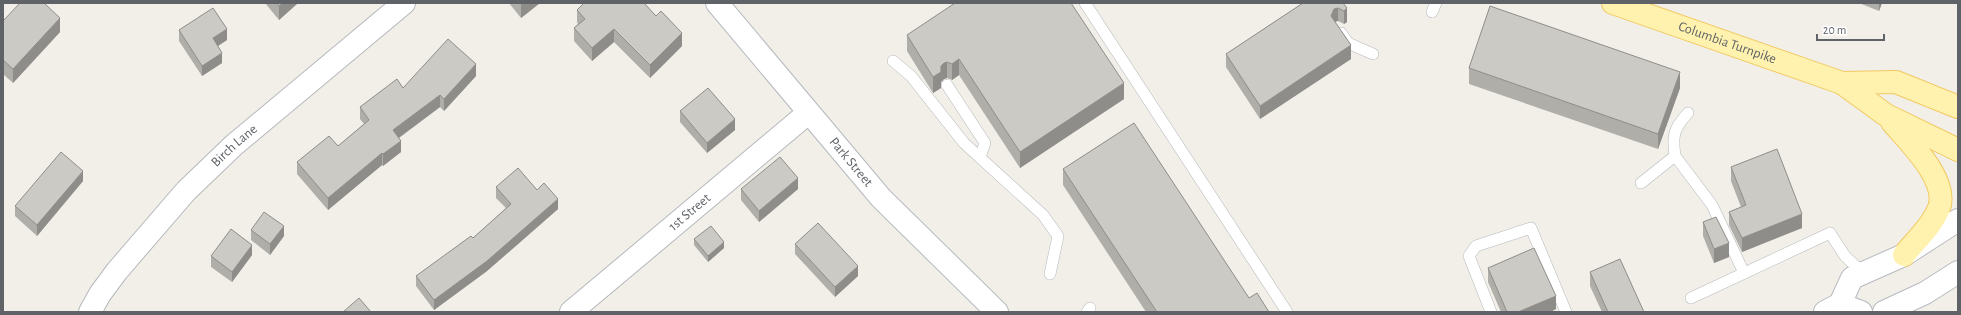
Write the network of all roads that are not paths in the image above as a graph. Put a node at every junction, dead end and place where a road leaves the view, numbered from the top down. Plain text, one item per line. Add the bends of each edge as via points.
1 (404, 3) edge
2 (717, 3) edge
3 (1085, 3) edge
4 (1429, 3) edge
5 (1436, 3) edge
6 (1613, 3) edge
7 (1338, 28) edge
8 (1373, 54) dead end
9 (893, 61) dead end
10 (1842, 83) junction
11 (947, 85) dead end
12 (1958, 107) edge
13 (1688, 112) dead end
14 (808, 113) junction
15 (1886, 115) junction
16 (1958, 150) edge
17 (1675, 156) junction
18 (980, 157) junction
19 (1641, 183) dead end
20 (1958, 220) edge
21 (1904, 255) junction
22 (1958, 272) edge
23 (1744, 273) junction
24 (1050, 274) dead end
25 (1864, 274) junction
26 (1691, 298) dead end
27 (1833, 308) edge
28 (90, 312) edge
29 (571, 312) edge
30 (997, 312) edge
31 (1287, 312) edge
32 (1491, 312) edge
33 (1566, 312) edge
34 (1861, 312) edge
35 (1884, 312) edge

1 - 28 street, Birch Lane via 234,145 186,191 117,271
2 - 14 street, Park Street
3 - 31 lane
4 - 5 lane via 1432,12
6 - 10 main road, Columbia Turnpike
7 - 8 lane via 1348,43
9 - 18 lane via 911,76 964,143
10 - 12 main road, Columbia Turnpike via 1896,82
10 - 15 main road, Columbia Turnpike
11 - 18 lane via 985,143
13 - 17 lane via 1677,125 1673,144
14 - 29 street, 1st Street
14 - 30 street, Park Street via 881,198
15 - 16 main road, Columbia Turnpike
15 - 21 main road via 1929,166 1939,192 1939,207 1931,223
17 - 19 lane
17 - 23 lane via 1712,205
18 - 24 lane via 1043,215 1058,236
20 - 21 street
21 - 25 street
22 - 35 street via 1925,294
23 - 25 lane via 1830,233 1845,256
23 - 26 lane
25 - 27 street via 1852,278
27 - 34 street
32 - 33 lane via 1469,256 1476,246 1531,228

